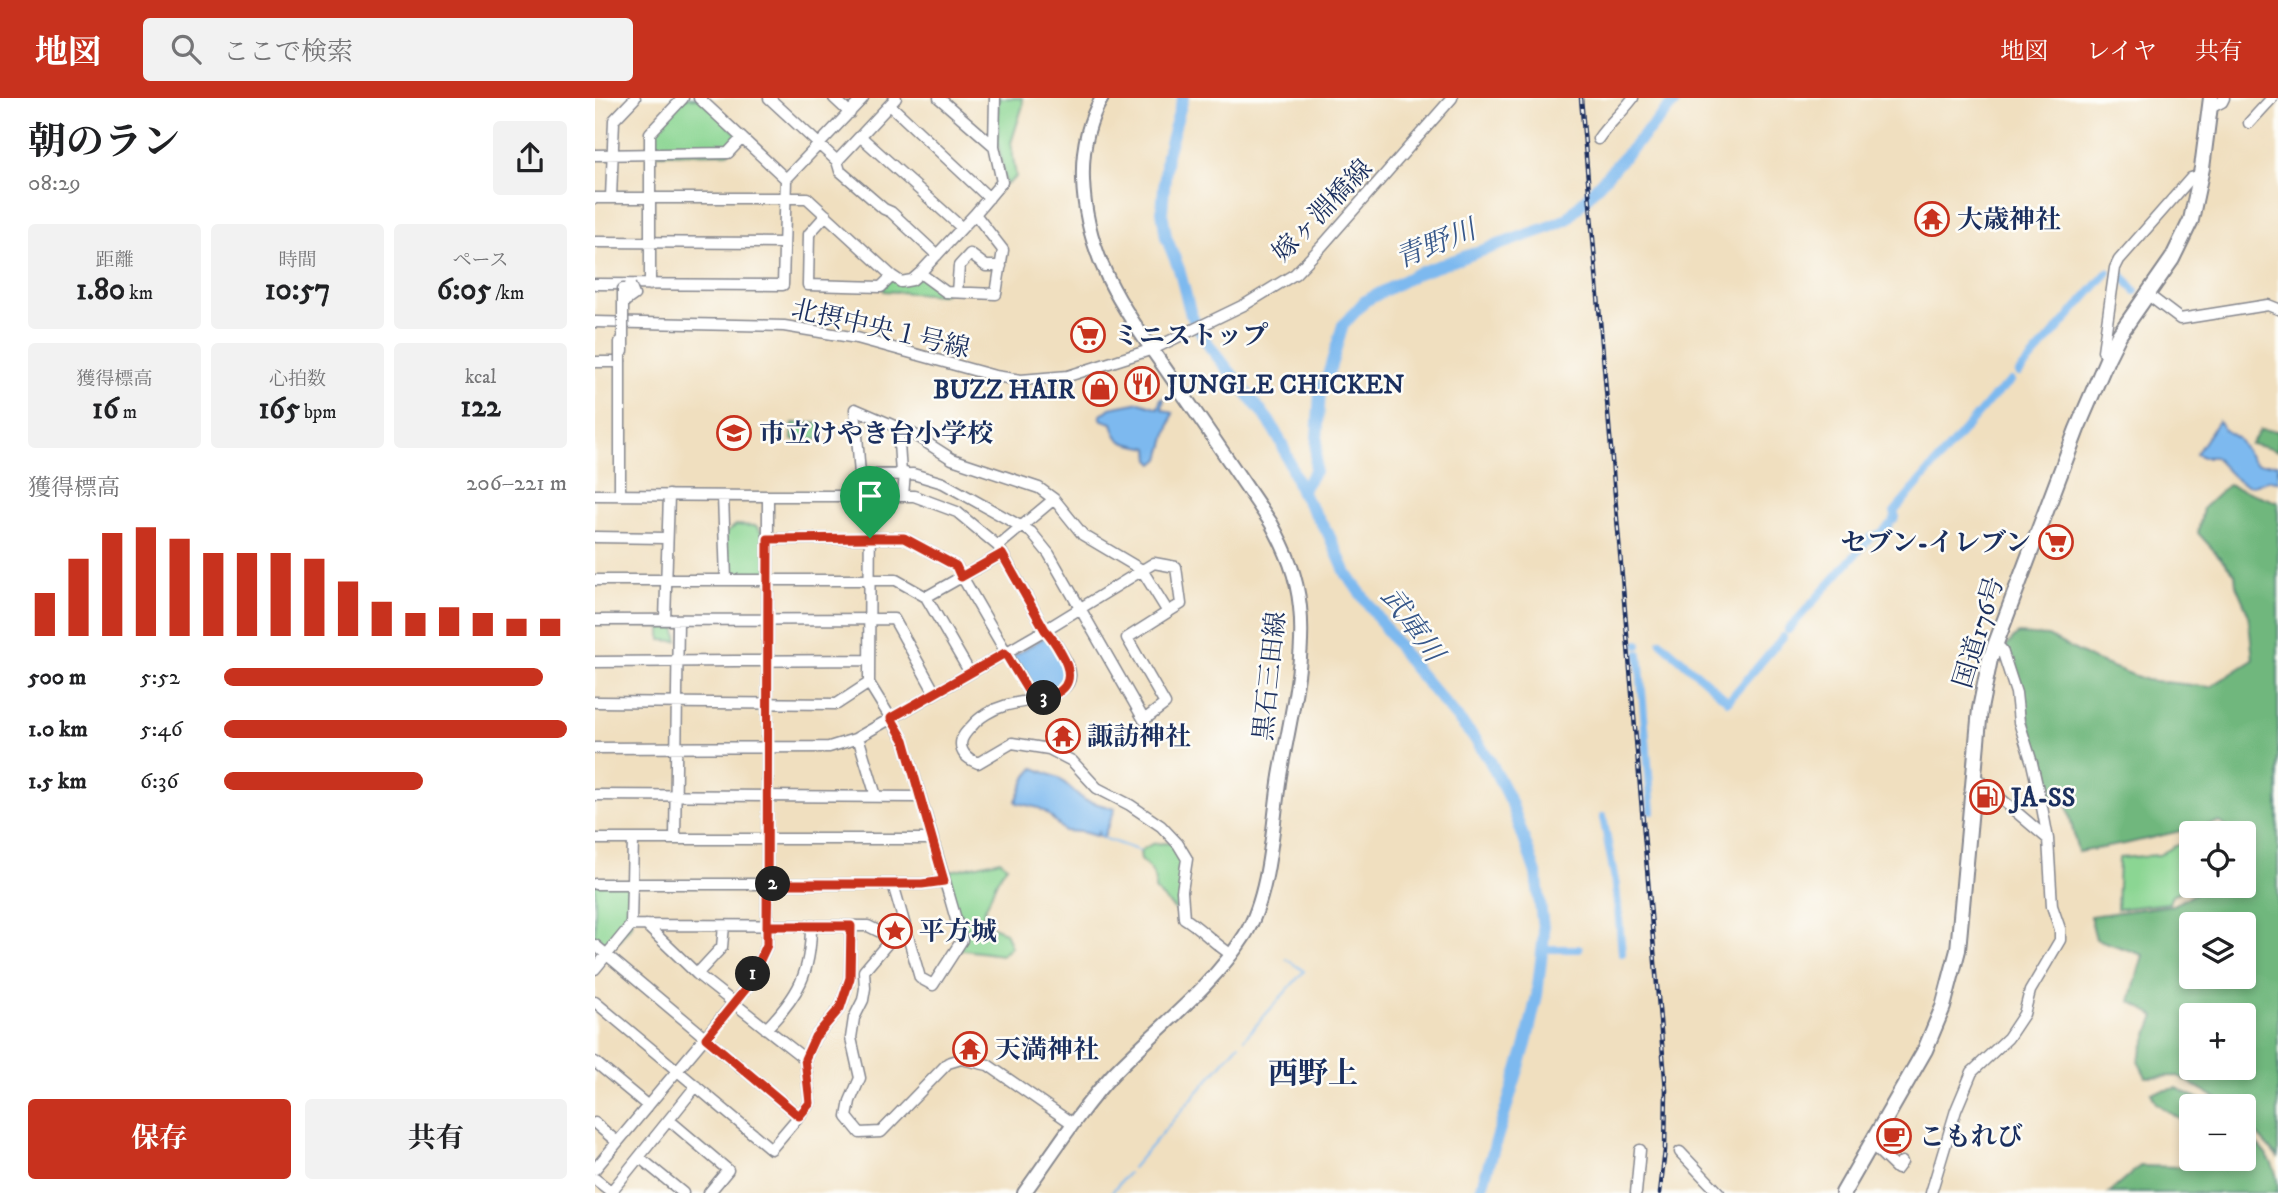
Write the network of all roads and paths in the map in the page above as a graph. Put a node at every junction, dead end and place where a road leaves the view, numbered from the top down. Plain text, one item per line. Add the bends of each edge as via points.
1 (635, 98) edge
2 (683, 98) edge
3 (699, 98) edge
4 (769, 98) edge
5 (834, 98) edge
6 (863, 98) edge
7 (939, 98) edge
8 (995, 98) edge
9 (1102, 98) edge
10 (1452, 98) edge
11 (1633, 98) edge
12 (2224, 98) edge
13 (2272, 98) edge
14 (893, 101) edge
15 (2210, 103) edge
16 (850, 113) junction
17 (2249, 123) dead end
18 (860, 136) junction
19 (742, 138) junction
20 (1598, 139) dead end
21 (819, 144) junction
22 (994, 146) junction
23 (650, 154) junction
24 (595, 155) edge
25 (613, 155) junction
26 (837, 161) junction
27 (2201, 175) junction
28 (786, 179) junction
29 (595, 198) edge
30 (611, 198) junction
31 (649, 198) junction
32 (989, 198) junction
33 (784, 199) junction
34 (975, 214) junction
35 (826, 215) junction
36 (962, 228) junction
37 (595, 242) edge
38 (650, 242) junction
39 (783, 243) junction
40 (937, 255) junction
41 (1001, 266) junction
42 (920, 273) junction
43 (892, 276) junction
44 (595, 284) edge
45 (630, 285) junction
46 (650, 285) junction
47 (957, 292) junction
48 (2147, 294) junction
49 (2278, 309) edge
50 (595, 322) edge
51 (1158, 347) junction
52 (2108, 357) junction
53 (595, 362) edge
54 (620, 362) junction
55 (898, 427) junction
56 (903, 473) junction
57 (595, 495) edge
58 (619, 495) junction
59 (669, 495) junction
60 (870, 495) junction
61 (904, 495) junction
62 (723, 496) junction
63 (768, 496) junction
64 (1054, 499) junction
65 (1022, 526) junction
66 (595, 537) edge
67 (666, 538) junction
68 (870, 538) junction
69 (768, 539) junction
70 (1000, 550) junction
71 (1142, 570) junction
72 (961, 577) junction
73 (726, 579) junction
74 (595, 580) edge
75 (665, 580) junction
76 (769, 580) junction
77 (869, 580) junction
78 (926, 597) junction
79 (1079, 608) junction
80 (1168, 612) junction
81 (869, 619) junction
82 (595, 620) edge
83 (664, 620) junction
84 (678, 620) junction
85 (769, 620) junction
86 (1045, 630) junction
87 (1995, 643) junction
88 (1005, 653) junction
89 (868, 660) junction
90 (595, 662) edge
91 (678, 662) junction
92 (769, 662) junction
93 (970, 673) junction
94 (869, 683) junction
95 (935, 693) junction
96 (1033, 699) junction
97 (595, 702) edge
98 (677, 703) junction
99 (769, 703) junction
100 (891, 718) junction
101 (858, 737) junction
102 (769, 747) junction
103 (595, 748) edge
104 (676, 748) junction
105 (1974, 776) junction
106 (595, 795) edge
107 (676, 795) junction
108 (769, 796) junction
109 (876, 796) junction
110 (920, 797) junction
111 (595, 839) edge
112 (633, 839) junction
113 (675, 839) junction
114 (768, 839) junction
115 (932, 839) junction
116 (2048, 839) junction
117 (944, 881) junction
118 (595, 884) edge
119 (632, 884) junction
120 (768, 884) junction
121 (893, 884) junction
122 (631, 925) junction
123 (646, 926) junction
124 (723, 926) junction
125 (767, 926) junction
126 (811, 926) junction
127 (851, 926) junction
128 (595, 945) edge
129 (607, 955) junction
130 (1232, 955) junction
131 (595, 969) edge
132 (697, 974) junction
133 (595, 1002) edge
134 (733, 1003) junction
135 (766, 1029) junction
136 (706, 1038) junction
137 (805, 1059) junction
138 (595, 1062) edge
139 (678, 1071) junction
140 (697, 1086) junction
141 (648, 1106) junction
142 (799, 1116) junction
143 (669, 1120) junction
144 (595, 1123) edge
145 (1073, 1124) junction
146 (617, 1142) junction
147 (1871, 1144) junction
148 (1640, 1150) dead end
149 (1680, 1152) dead end
150 (639, 1157) junction
151 (1902, 1163) dead end
152 (595, 1169) edge
153 (595, 1178) edge
154 (612, 1193) edge
155 (683, 1193) edge
156 (709, 1193) edge
157 (1024, 1193) edge
158 (1636, 1193) edge
159 (1719, 1193) edge
160 (1843, 1193) edge
161 (1931, 1193) edge

1 - 25 street via 614,120
2 - 23 street via 650,133
3 - 19 street
4 - 21 street
5 - 16 street
6 - 16 street
7 - 22 street
8 - 22 street
9 - 51 main road, 黒石三田線 via 1084,145 1086,216 1106,278
10 - 51 street, 嫁ヶ淵橋線 via 1295,274
11 - 20 street
12 - 15 street
13 - 17 street
14 - 18 street
14 - 32 street
15 - 27 highway, 国道176号
16 - 21 street
18 - 26 street
18 - 36 street
19 - 23 street via 727,153
19 - 28 street
21 - 26 street
21 - 28 street
22 - 32 street via 1002,182
23 - 25 street
23 - 31 street
24 - 25 street
25 - 30 street
26 - 40 street via 840,170
27 - 48 highway, 国道176号 via 2192,220
27 - 52 street via 2190,178 2119,260 2103,351
28 - 33 street
29 - 30 street
30 - 31 street
31 - 33 street
31 - 38 street
32 - 34 street
33 - 35 street via 807,198
33 - 39 street
34 - 36 street
34 - 41 street via 1003,250
35 - 43 street
35 - 43 street via 809,234 808,285 881,287
36 - 40 street
37 - 38 street
38 - 39 street
38 - 46 street
39 - 46 street via 783,285
40 - 42 street
41 - 47 street via 996,294
41 - 47 street via 986,266 970,254 959,266
42 - 43 street via 901,282
42 - 47 street via 946,292
44 - 45 street
45 - 46 street
45 - 54 street, bridge via 633,295 627,300 623,289
48 - 49 street via 2180,319 2268,305
48 - 52 highway, 国道176号
50 - 51 street, 北摂中央１号線 via 784,326 857,338 1021,380 1068,376
51 - 130 main road, 黒石三田線 via 1280,540 1294,573 1300,607 1296,688 1264,884 1247,932
52 - 87 highway, 国道176号
53 - 54 street
54 - 58 street
55 - 56 street
55 - 56 street via 855,409 860,475
55 - 64 street via 952,459 1020,480
56 - 61 street
56 - 65 street via 943,483
57 - 58 street
58 - 59 street
59 - 62 street
59 - 67 street
60 - 61 street
60 - 63 street
60 - 68 street
61 - 70 street via 957,512
62 - 63 street
62 - 73 street
63 - 69 street
64 - 65 street
64 - 71 street via 1083,535
65 - 70 street
65 - 79 street via 1042,543
66 - 67 street
67 - 75 street
68 - 69 street
68 - 72 street via 904,538 956,566
68 - 77 street
69 - 76 street
70 - 72 street
70 - 86 street
71 - 79 street
71 - 80 street
71 - 80 street via 1154,563 1176,567 1181,604
72 - 78 street
72 - 88 street
73 - 75 street
73 - 76 street
74 - 75 street
75 - 83 street
76 - 77 street
76 - 85 street
77 - 78 street via 896,580
77 - 81 street
78 - 93 street
79 - 80 street via 1145,720 1165,705 1127,638
79 - 86 street
81 - 85 street
81 - 89 street
81 - 95 street via 894,619
82 - 83 street
83 - 84 street
84 - 85 street
84 - 91 street
85 - 92 street
86 - 88 street
86 - 96 street via 1067,662 1070,676 1058,693
87 - 105 highway, 国道176号 via 1984,684
87 - 116 street via 2002,650 2016,693
88 - 93 street
88 - 96 street
89 - 92 street
89 - 94 street
90 - 91 street
91 - 92 street
91 - 98 street
92 - 99 street
93 - 95 street
94 - 99 street via 837,704
94 - 100 street
95 - 100 street
96 - 130 street via 1000,707 976,721 963,738 964,755 978,763 1012,743 1049,749 1072,761 1097,788 1161,826 1187,859 1184,918
97 - 98 street
98 - 99 street
98 - 104 street
99 - 102 street
100 - 101 street
100 - 110 street via 904,740
101 - 102 street via 829,747
101 - 109 street
102 - 104 street
102 - 108 street
103 - 104 street
104 - 107 street
105 - 116 street
105 - 147 highway, 国道176号 via 1951,982 1925,1050
106 - 107 street
107 - 108 street
107 - 113 street
108 - 109 street
108 - 114 street
109 - 110 street
110 - 115 street
111 - 112 street
112 - 113 street
112 - 119 street
113 - 114 street
114 - 115 street
114 - 120 street
115 - 117 street
116 - 161 street via 2052,906 2060,940 2029,991 2024,1014 2008,1038 1972,1072
117 - 121 street
117 - 121 street via 962,940 933,985 920,978
118 - 119 street
119 - 120 street
119 - 122 street
120 - 121 street
120 - 125 street
122 - 123 street
122 - 129 street
123 - 124 street
123 - 132 street
124 - 125 street
124 - 132 street via 722,947
125 - 126 street
125 - 134 street via 767,945 748,986
126 - 127 street
126 - 135 street via 811,952 803,980 788,1006
127 - 137 street via 850,978 840,1008 815,1037
127 - 145 street via 868,926 882,933 887,944 864,971 863,1000 851,1038 860,1078 847,1117 860,1133 881,1132 948,1063 961,1059 988,1065
128 - 129 street
129 - 131 street
129 - 136 street
130 - 145 main road, 黒石三田線 via 1113,1074
132 - 134 street
133 - 139 street
134 - 135 street
134 - 136 street
135 - 137 street
136 - 139 street
136 - 142 street
137 - 142 street via 810,1103
138 - 141 street
139 - 140 street
139 - 141 street
140 - 142 street via 771,1149
140 - 143 street
141 - 146 street
143 - 150 street
143 - 156 street via 728,1170
144 - 146 street
145 - 157 main road, 黒石三田線
146 - 152 street
147 - 151 street via 1897,1169
147 - 160 highway, 国道176号
148 - 158 street
149 - 159 street
150 - 154 street
150 - 155 street
153 - 154 street

